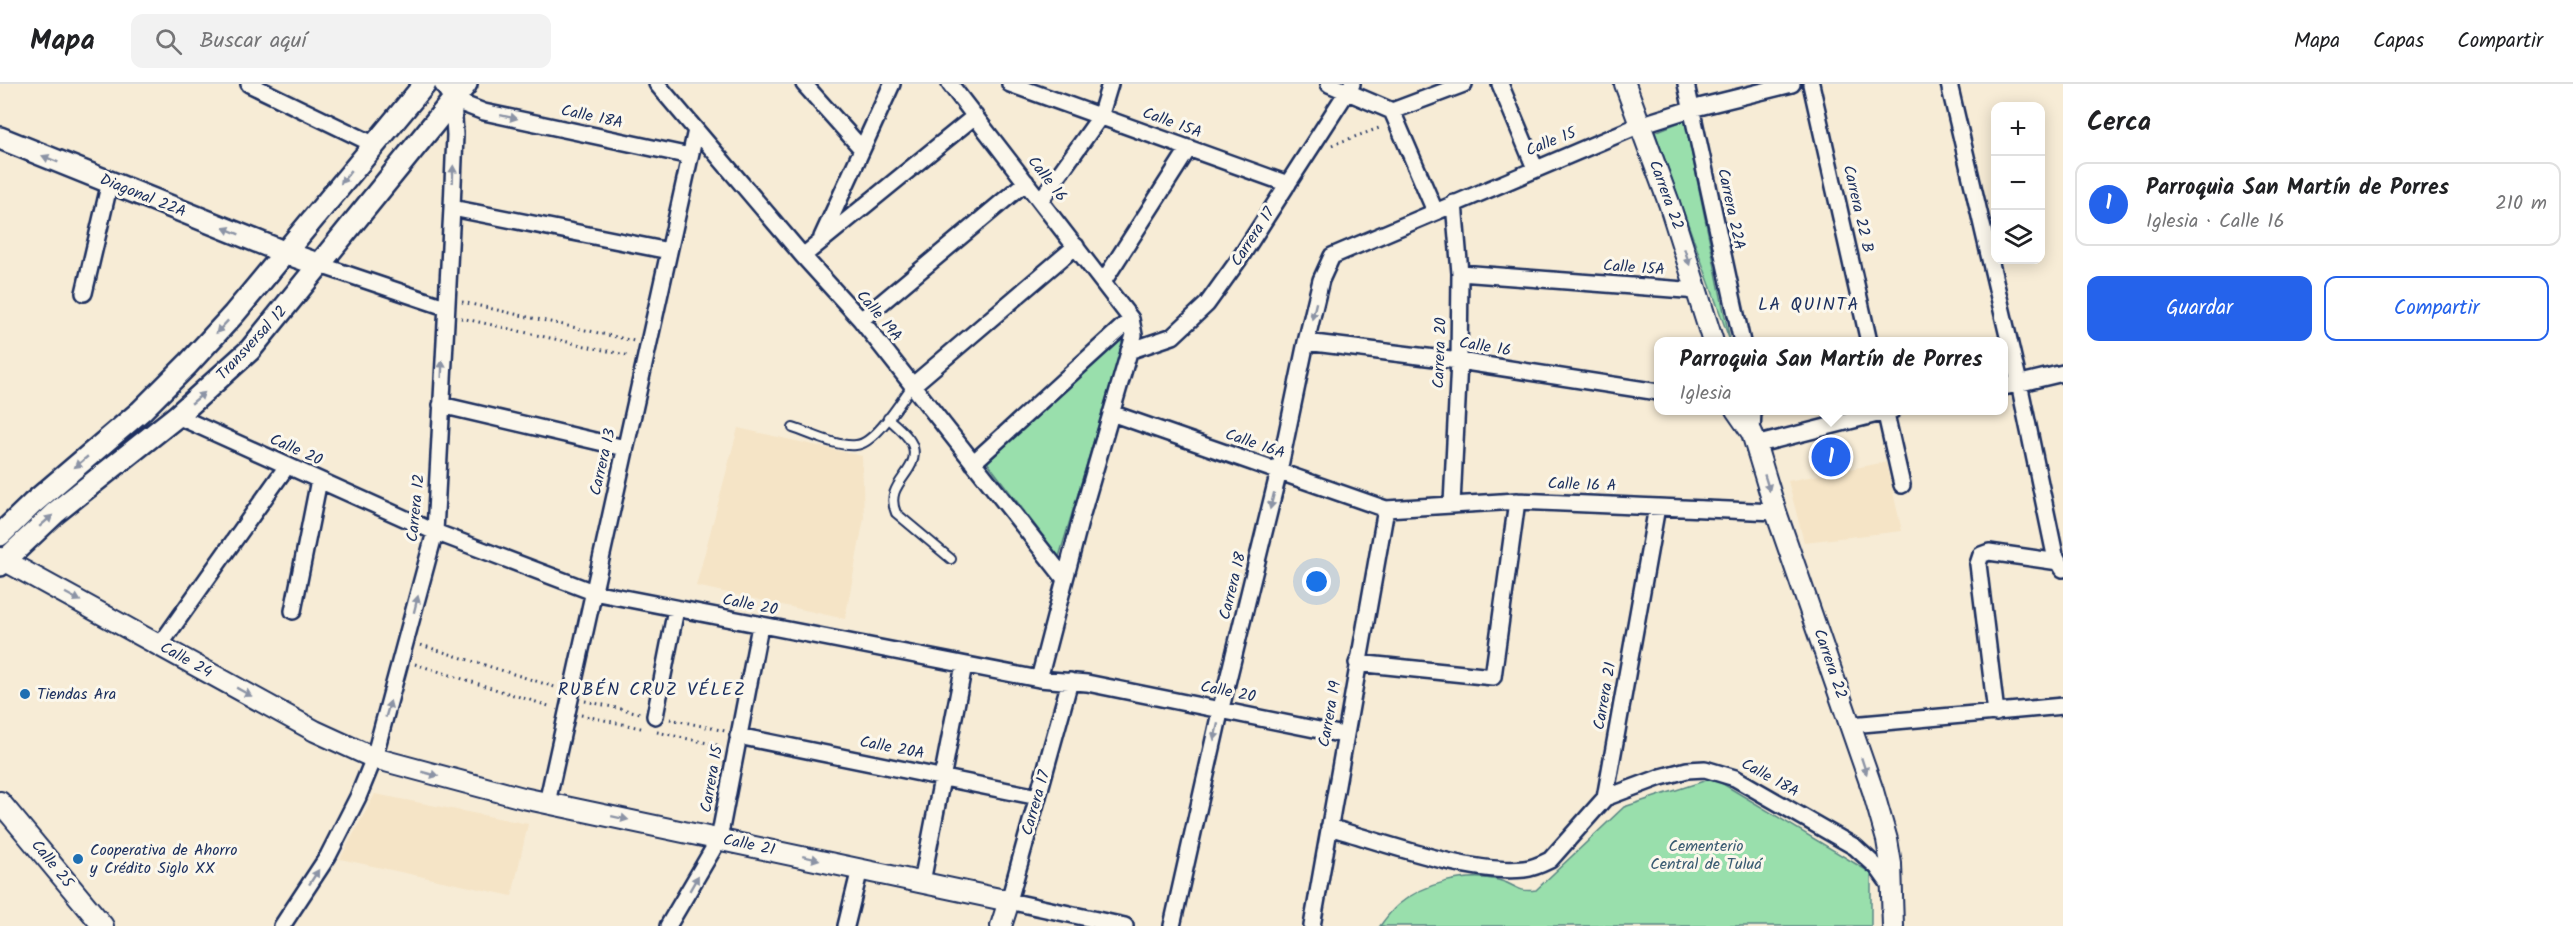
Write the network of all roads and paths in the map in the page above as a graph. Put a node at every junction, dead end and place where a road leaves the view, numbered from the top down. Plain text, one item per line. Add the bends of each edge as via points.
1 (249, 84) edge
2 (425, 84) edge
3 (657, 84) edge
4 (804, 84) edge
5 (892, 84) edge
6 (950, 84) edge
7 (1010, 84) edge
8 (1110, 84) edge
9 (1329, 84) edge
10 (1464, 84) edge
11 (1500, 84) edge
12 (1624, 84) edge
13 (1686, 84) edge
14 (1792, 84) edge
15 (1811, 84) edge
16 (1949, 84) edge
17 (1350, 87) edge
18 (454, 89) edge
19 (1691, 109) junction
20 (975, 116) junction
21 (1394, 116) junction
22 (1100, 117) junction
23 (1640, 125) junction
24 (696, 130) junction
25 (0, 138) edge
26 (373, 144) junction
27 (1189, 148) junction
28 (862, 149) junction
29 (1305, 155) junction
30 (690, 156) junction
31 (1535, 168) junction
32 (110, 182) junction
33 (1026, 182) junction
34 (1288, 183) junction
35 (1040, 201) junction
36 (1454, 203) junction
37 (452, 208) junction
38 (1435, 211) junction
39 (820, 242) junction
40 (1076, 246) junction
41 (669, 251) junction
42 (286, 253) junction
43 (803, 256) junction
44 (1332, 256) joint
45 (320, 265) junction
46 (1460, 273) junction
47 (1103, 282) junction
48 (1698, 291) junction
49 (84, 293) dead end
50 (445, 307) junction
51 (861, 320) junction
52 (1133, 322) junction
53 (1712, 337) edge
54 (1741, 337) edge
55 (1868, 337) edge
56 (2001, 337) edge
57 (1306, 342) junction
58 (1129, 351) junction
59 (646, 352) junction
60 (1459, 361) junction
61 (2063, 373) edge
62 (2011, 385) edge
63 (912, 386) junction
64 (1654, 391) edge
65 (441, 405) junction
66 (1111, 413) junction
67 (1739, 415) edge
68 (1753, 415) edge
69 (1869, 415) edge
70 (1889, 415) edge
71 (177, 416) junction
72 (888, 418) junction
73 (793, 428) dead end
74 (1754, 439) junction
75 (625, 448) junction
76 (973, 463) junction
77 (286, 466) junction
78 (1279, 471) junction
79 (319, 480) junction
80 (1902, 485) dead end
81 (1517, 501) junction
82 (1452, 504) junction
83 (1658, 507) junction
84 (1386, 509) junction
85 (1776, 512) junction
86 (435, 532) junction
87 (0, 535) edge
88 (951, 559) dead end
89 (1, 561) edge
90 (2061, 566) edge
91 (1065, 579) junction
92 (592, 592) junction
93 (676, 609) junction
94 (293, 611) dead end
95 (760, 626) junction
96 (407, 641) junction
97 (160, 645) junction
98 (402, 660) junction
99 (1357, 663) junction
100 (964, 665) junction
101 (1039, 679) junction
102 (1070, 681) junction
103 (571, 692) junction
104 (2063, 706) edge
105 (1221, 708) junction
106 (566, 712) junction
107 (1996, 714) junction
108 (655, 716) dead end
109 (1851, 725) junction
110 (1344, 735) junction
111 (738, 736) junction
112 (374, 758) junction
113 (944, 777) junction
114 (1038, 797) junction
115 (1605, 798) junction
116 (547, 803) junction
117 (4, 814) edge
118 (1329, 827) junction
119 (719, 839) junction
120 (860, 869) junction
121 (922, 882) junction
122 (1893, 891) junction
123 (1009, 901) junction
124 (103, 926) edge
125 (282, 926) edge
126 (668, 926) edge
127 (846, 926) edge
128 (1001, 926) edge
129 (1125, 926) edge
130 (1172, 926) edge
131 (1312, 926) edge
132 (1893, 926) edge

1 - 26 street
2 - 26 main road, Transversal 12
3 - 24 street, Calle 19A
4 - 28 street
5 - 28 street
6 - 20 street, Calle 16
7 - 22 street, Calle 15A
8 - 22 street
9 - 17 street
10 - 21 street
11 - 31 street
12 - 23 street, Carrera 22
13 - 19 street, Carrera 22A
14 - 19 street, Calle 15
15 - 55 street, Carrera 22 B
16 - 56 street
17 - 21 street
17 - 29 street, Carrera 17
18 -> 30 street, Calle 18A via 484,112
37 -> 18 street, Carrera 12
18 - 45 main road, Transversal 12
19 - 23 street, Calle 15
19 - 54 street, Carrera 22A
20 - 33 street, Calle 16
20 - 39 street
21 - 29 path
21 - 38 street
22 - 27 street, Calle 15A
22 - 35 street
23 - 31 street, Calle 15
23 -> 48 street, Carrera 22
24 - 30 street, Carrera 13
24 - 43 street, Calle 19A
32 -> 25 main road, Diagonal 22A
26 -> 42 main road, Transversal 12
27 - 34 street, Calle 15A
27 - 47 street
28 - 39 street
29 - 34 street, Carrera 17
30 - 41 street, Carrera 13
31 - 36 street, Calle 15
42 -> 32 main road, Diagonal 22A
32 - 49 street
33 - 35 street, Calle 16
33 - 51 street
34 - 58 street, Carrera 17 via 1207,304 1173,336
35 - 40 street, Calle 16
36 - 38 street, Calle 15
36 - 46 street, Carrera 20
37 - 41 street
37 - 50 street, Carrera 12
38 - 44 street, Calle 15
39 - 43 street
40 - 47 street, Calle 16
40 - 63 street
41 - 59 street, Carrera 13
42 - 45 main road, Diagonal 22A
42 -> 87 main road, Transversal 12 via 141,411
43 - 51 street, Calle 19A
44 -> 57 street, Carrera 18 via 1321,280
45 - 50 street
71 -> 45 main road, Transversal 12 via 250,350
46 - 48 street, Calle 15A
46 - 60 street, Carrera 20
47 - 52 street, Calle 16
48 - 53 street, Carrera 22
50 - 59 path
50 - 59 path
65 -> 50 street, Carrera 12
51 - 63 street, Calle 19A
52 - 58 street
52 - 76 street
57 - 60 street, Calle 16
57 - 78 street, Carrera 18
58 - 66 street
59 - 75 street, Carrera 13
60 - 64 street, Calle 16
60 - 82 street, Carrera 20
61 - 62 street
62 - 90 street
63 - 72 lane
63 - 76 street, Calle 19A
65 - 75 street
65 - 86 street, Carrera 12
66 - 78 street, Calle 16A
66 - 91 street
67 - 74 street, Carrera 22
68 - 74 street
69 - 74 street
70 - 80 street
71 - 77 street, Calle 20
89 -> 71 main road, Transversal 12
72 - 73 lane via 868,441 858,445
72 - 88 lane via 913,447 911,464 893,492 897,513
74 -> 85 street, Carrera 22
75 - 92 street, Carrera 13
76 - 91 street, Calle 19A
77 - 79 street, Calle 20
77 - 97 street
78 - 84 street, Calle 16A
78 -> 105 street, Carrera 18
79 - 86 street, Calle 20
79 - 94 street
81 - 82 street, Calle 16 A
81 - 83 street, Calle 16 A
81 - 99 street via 1493,677
82 - 84 street, Calle 16 A
83 - 85 street, Calle 16 A
83 - 115 street, Carrera 21
84 - 99 street, Carrera 19
85 - 109 street, Carrera 22
86 - 92 street, Calle 20
96 -> 86 street, Carrera 12
89 -> 97 street, Calle 24
90 - 107 street via 1989,552 1981,555 1978,564
91 - 101 street
92 - 93 street, Calle 20
92 - 103 street, Carrera 13
93 - 95 street, Calle 20
93 - 108 street
95 - 100 street, Calle 20
95 - 111 street, Carrera 15
96 - 98 street, Carrera 12
96 - 103 path
97 -> 112 street, Calle 24 via 315,731
98 - 106 path
112 -> 98 street, Carrera 12
99 - 110 street, Carrera 19
100 - 101 street, Calle 20
100 - 113 street
101 - 102 street, Calle 20
102 - 105 street, Calle 20
102 - 114 street, Carrera 17
103 - 106 street, Carrera 13
104 - 107 street
105 - 110 street, Calle 20
105 -> 130 street, Carrera 18
106 - 116 street, Carrera 13
107 - 109 street
109 -> 122 street, Carrera 22 via 1887,840
110 - 118 street, Carrera 19
111 - 113 street, Calle 20A
111 - 119 street, Carrera 15
112 -> 116 street, Calle 21
125 -> 112 street, Carrera 12 via 328,856
113 - 114 street, Calle 20A
113 - 121 street
114 - 123 street, Carrera 17
115 - 118 street via 1562,849 1538,866 1506,870 1443,859
115 - 122 street, Calle 18A via 1687,770 1720,772 1855,847 1877,867
116 -> 119 street, Calle 21
117 - 124 street, Calle 25
118 - 131 street, Carrera 19
119 -> 120 street, Calle 21
126 -> 119 street, Carrera 15
120 - 121 street, Calle 21
120 - 127 street
121 - 123 street, Calle 21
122 - 132 street, Carrera 22
123 - 128 street, Carrera 17
123 - 129 street, Calle 21

